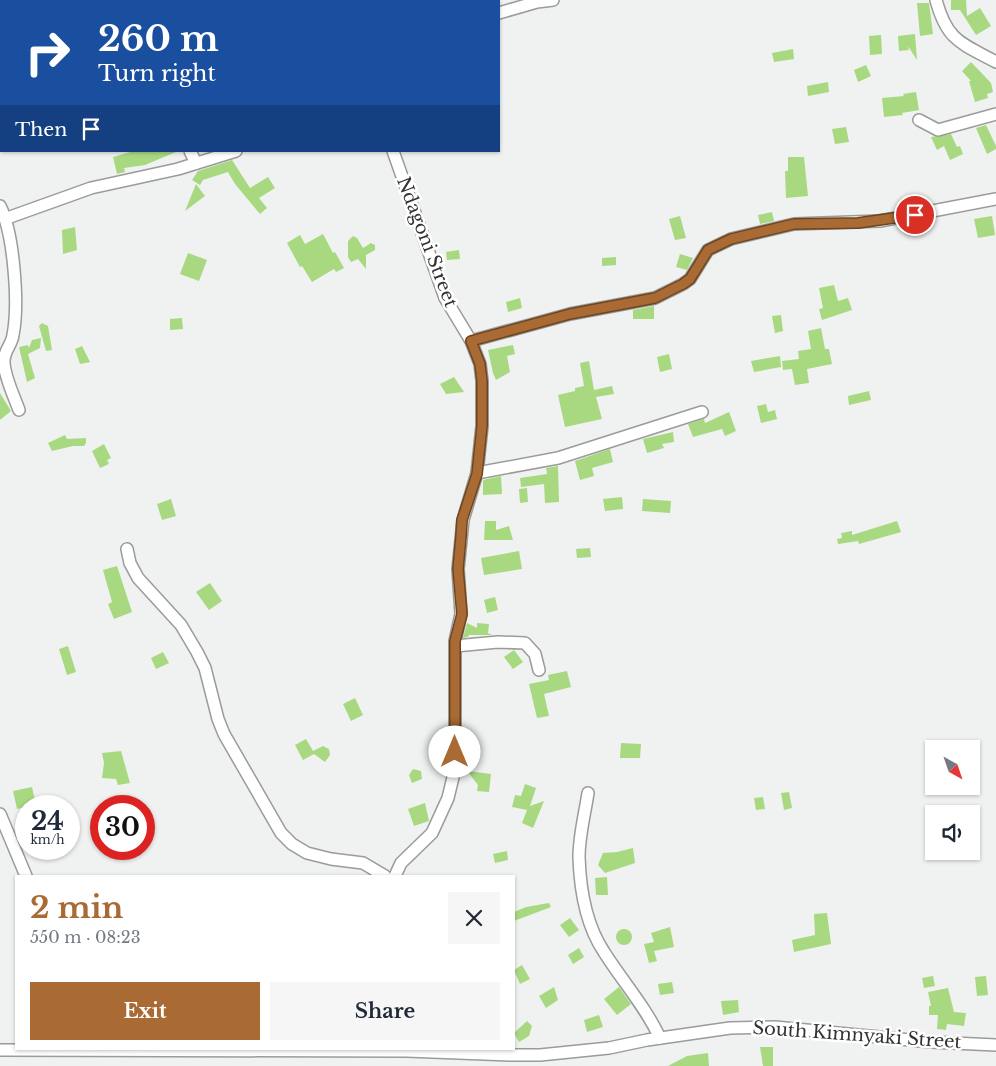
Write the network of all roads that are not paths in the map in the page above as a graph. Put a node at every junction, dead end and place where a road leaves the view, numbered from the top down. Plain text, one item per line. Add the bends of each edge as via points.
1 (553, 0) edge
2 (936, 0) edge
3 (500, 13) edge
4 (996, 62) edge
5 (996, 114) edge
6 (919, 120) dead end
7 (190, 152) edge
8 (233, 152) edge
9 (393, 152) edge
10 (196, 164) junction
11 (996, 199) edge
12 (3, 211) edge
13 (471, 341) junction
14 (19, 410) dead end
15 (702, 412) dead end
16 (477, 474) junction
17 (127, 550) dead end
18 (455, 646) junction
19 (539, 670) dead end
20 (588, 793) dead end
21 (0, 814) edge
22 (26, 875) edge
23 (383, 875) edge
24 (395, 875) edge
25 (660, 1038) junction
26 (996, 1045) edge
27 (0, 1050) edge
28 (15, 1050) edge
29 (225, 1050) edge
30 (506, 1052) edge

1 - 3 street
2 - 4 street via 942,20 956,40
5 - 6 street via 938,130
7 - 10 street
8 - 10 street
9 - 13 street, Ndagoni Street via 445,298
10 - 12 street via 91,188 10,218
11 - 13 street via 880,221 794,224 731,239 708,250 690,279 655,298 570,314
12 - 14 street via 13,264 15,303 13,337 5,352 4,363
13 - 16 street, Ndagoni Street via 480,364 482,381
15 - 16 street via 558,458
16 - 18 street, Ndagoni Street via 462,520 458,569 462,614
17 - 23 street via 138,578 190,639 205,668 224,734 281,833 307,853 363,863
18 - 19 street via 498,642 525,644 535,654
18 - 24 street, Ndagoni Street via 455,769 448,798 432,832 401,863
20 - 25 street via 579,855 582,891 589,917 603,951 644,1006
21 - 22 street
25 - 26 street, South Kimnyaki Street via 730,1028 775,1026
25 - 30 street, South Kimnyaki Street via 571,1053
27 - 28 street, South Kimnyaki Street
29 - 30 street, South Kimnyaki Street

